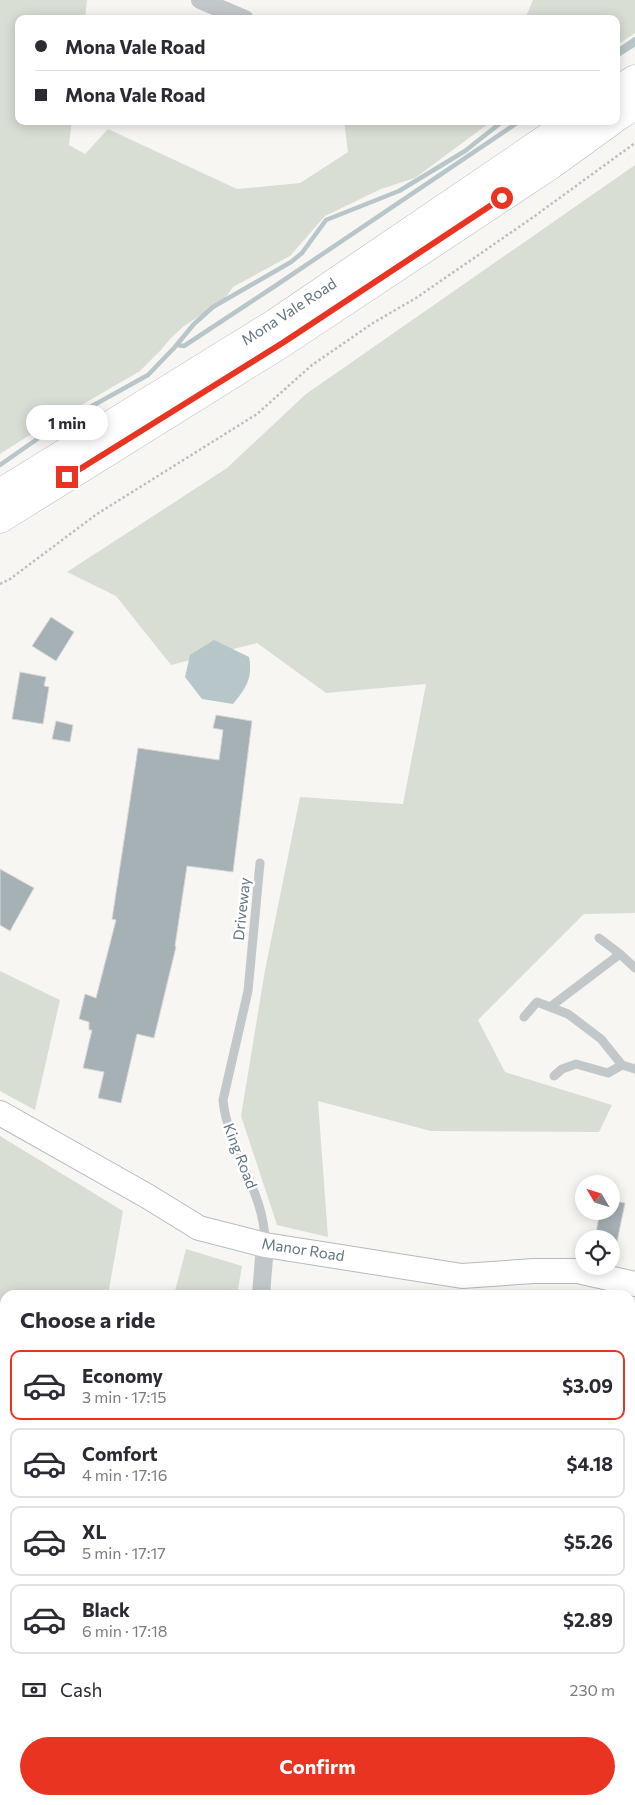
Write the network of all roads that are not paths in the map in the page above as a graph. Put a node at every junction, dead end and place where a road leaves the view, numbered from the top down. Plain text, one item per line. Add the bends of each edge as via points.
1 (200, 0) edge
2 (236, 15) edge
3 (635, 79) edge
4 (620, 88) edge
5 (635, 104) edge
6 (620, 115) edge
7 (566, 125) edge
8 (606, 125) edge
9 (0, 493) edge
10 (0, 519) edge
11 (260, 863) dead end
12 (599, 938) dead end
13 (620, 954) junction
14 (251, 958) joint
15 (635, 968) edge
16 (550, 1007) junction
17 (524, 1017) dead end
18 (622, 1065) junction
19 (635, 1070) edge
20 (554, 1076) dead end
21 (0, 1113) edge
22 (265, 1245) junction
23 (635, 1284) edge
24 (262, 1290) edge

1 - 2 street
3 - 4 highway
5 - 6 highway
7 - 9 highway, Mona Vale Road via 276,323
8 - 10 highway, Mona Vale Road via 543,171 284,342
11 - 14 lane, Driveway
12 - 13 lane
13 - 15 lane
13 - 16 lane
14 - 22 lane, King Road via 248,991 223,1100 229,1131 260,1209
16 - 17 lane via 537,1002
16 - 18 lane via 568,1014 601,1039
18 - 19 lane
18 - 20 lane via 607,1077 576,1064
21 - 22 street, Manor Road via 199,1228
22 - 23 street, Manor Road via 462,1276 534,1270 578,1272
22 - 24 street, King Road

